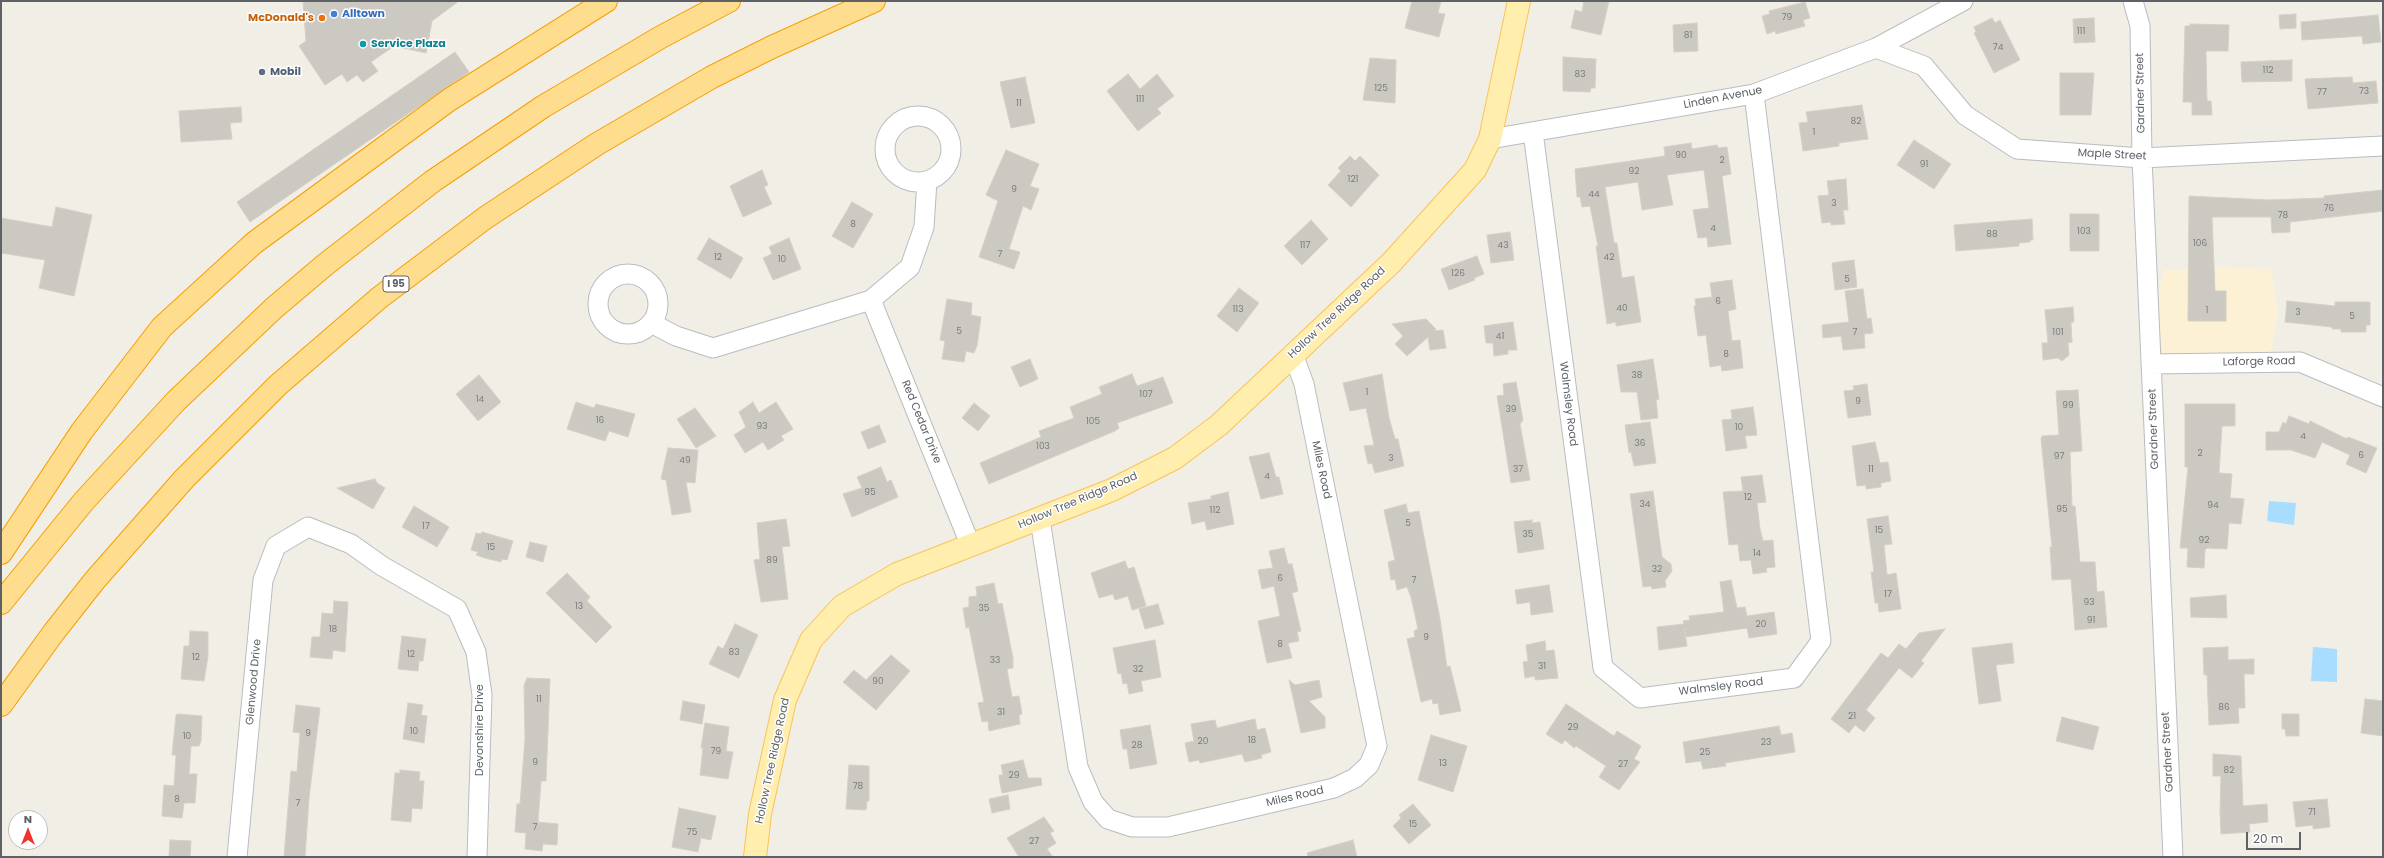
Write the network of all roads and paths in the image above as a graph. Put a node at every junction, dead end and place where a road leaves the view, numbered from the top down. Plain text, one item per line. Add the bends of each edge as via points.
1 (606, 1) edge
2 (730, 1) edge
3 (874, 1) edge
4 (1519, 1) edge
5 (1963, 1) edge
6 (2133, 1) edge
7 (1876, 48) junction
8 (1754, 94) junction
9 (1533, 132) junction
10 (1490, 139) junction
11 (2383, 146) edge
12 (2142, 158) junction
13 (927, 182) dead end
14 (871, 300) junction
15 (651, 323) dead end
16 (1293, 354) junction
17 (2151, 364) junction
18 (2383, 397) edge
19 (1040, 519) junction
20 (308, 528) joint
21 (970, 544) junction
22 (1, 553) edge
23 (1, 603) edge
24 (1, 705) edge
25 (237, 857) edge
26 (477, 857) edge
27 (755, 857) edge
28 (2173, 857) edge

1 - 22 highway via 449,100 254,243 162,327 82,431
2 - 23 highway via 603,70 488,142 378,222 326,264 274,308 176,401 84,501
3 - 24 highway, I 95 via 758,54 634,121 540,180 438,252 379,298 278,385 184,480 86,592
4 - 10 main road, Hollow Tree Ridge Road
5 - 7 street, Linden Avenue
6 - 12 street, Gardner Street via 2140,26
7 - 8 street, Linden Avenue
7 - 12 street, Maple Street via 1924,66 1965,115 2017,149
8 - 9 street, Linden Avenue
8 - 9 street, Walmsley Road via 1821,641 1794,678 1640,698 1603,668
9 - 10 street, Linden Avenue
10 - 16 main road, Hollow Tree Ridge Road via 1475,170 1447,202 1391,263
11 - 12 street, Maple Street
12 - 17 street, Gardner Street
13 - 14 street via 924,227 910,267
14 - 15 street via 713,348 676,336
14 - 21 street, Red Cedar Drive
16 - 19 main road, Hollow Tree Ridge Road via 1219,425 1175,458 1112,490
16 - 19 street, Miles Road via 1304,384 1377,746 1369,765 1355,778 1334,788 1168,827 1132,827 1108,819 1092,802 1078,767
17 - 18 street, Laforge Road via 2300,362
17 - 28 street, Gardner Street
19 - 21 main road, Hollow Tree Ridge Road
20 - 25 street, Glenwood Drive via 276,546 263,580
20 - 26 street, Devonshire Drive via 351,544 382,566 457,609 476,652 482,695
21 - 27 main road, Hollow Tree Ridge Road via 897,574 842,606 811,640 785,700 760,814

